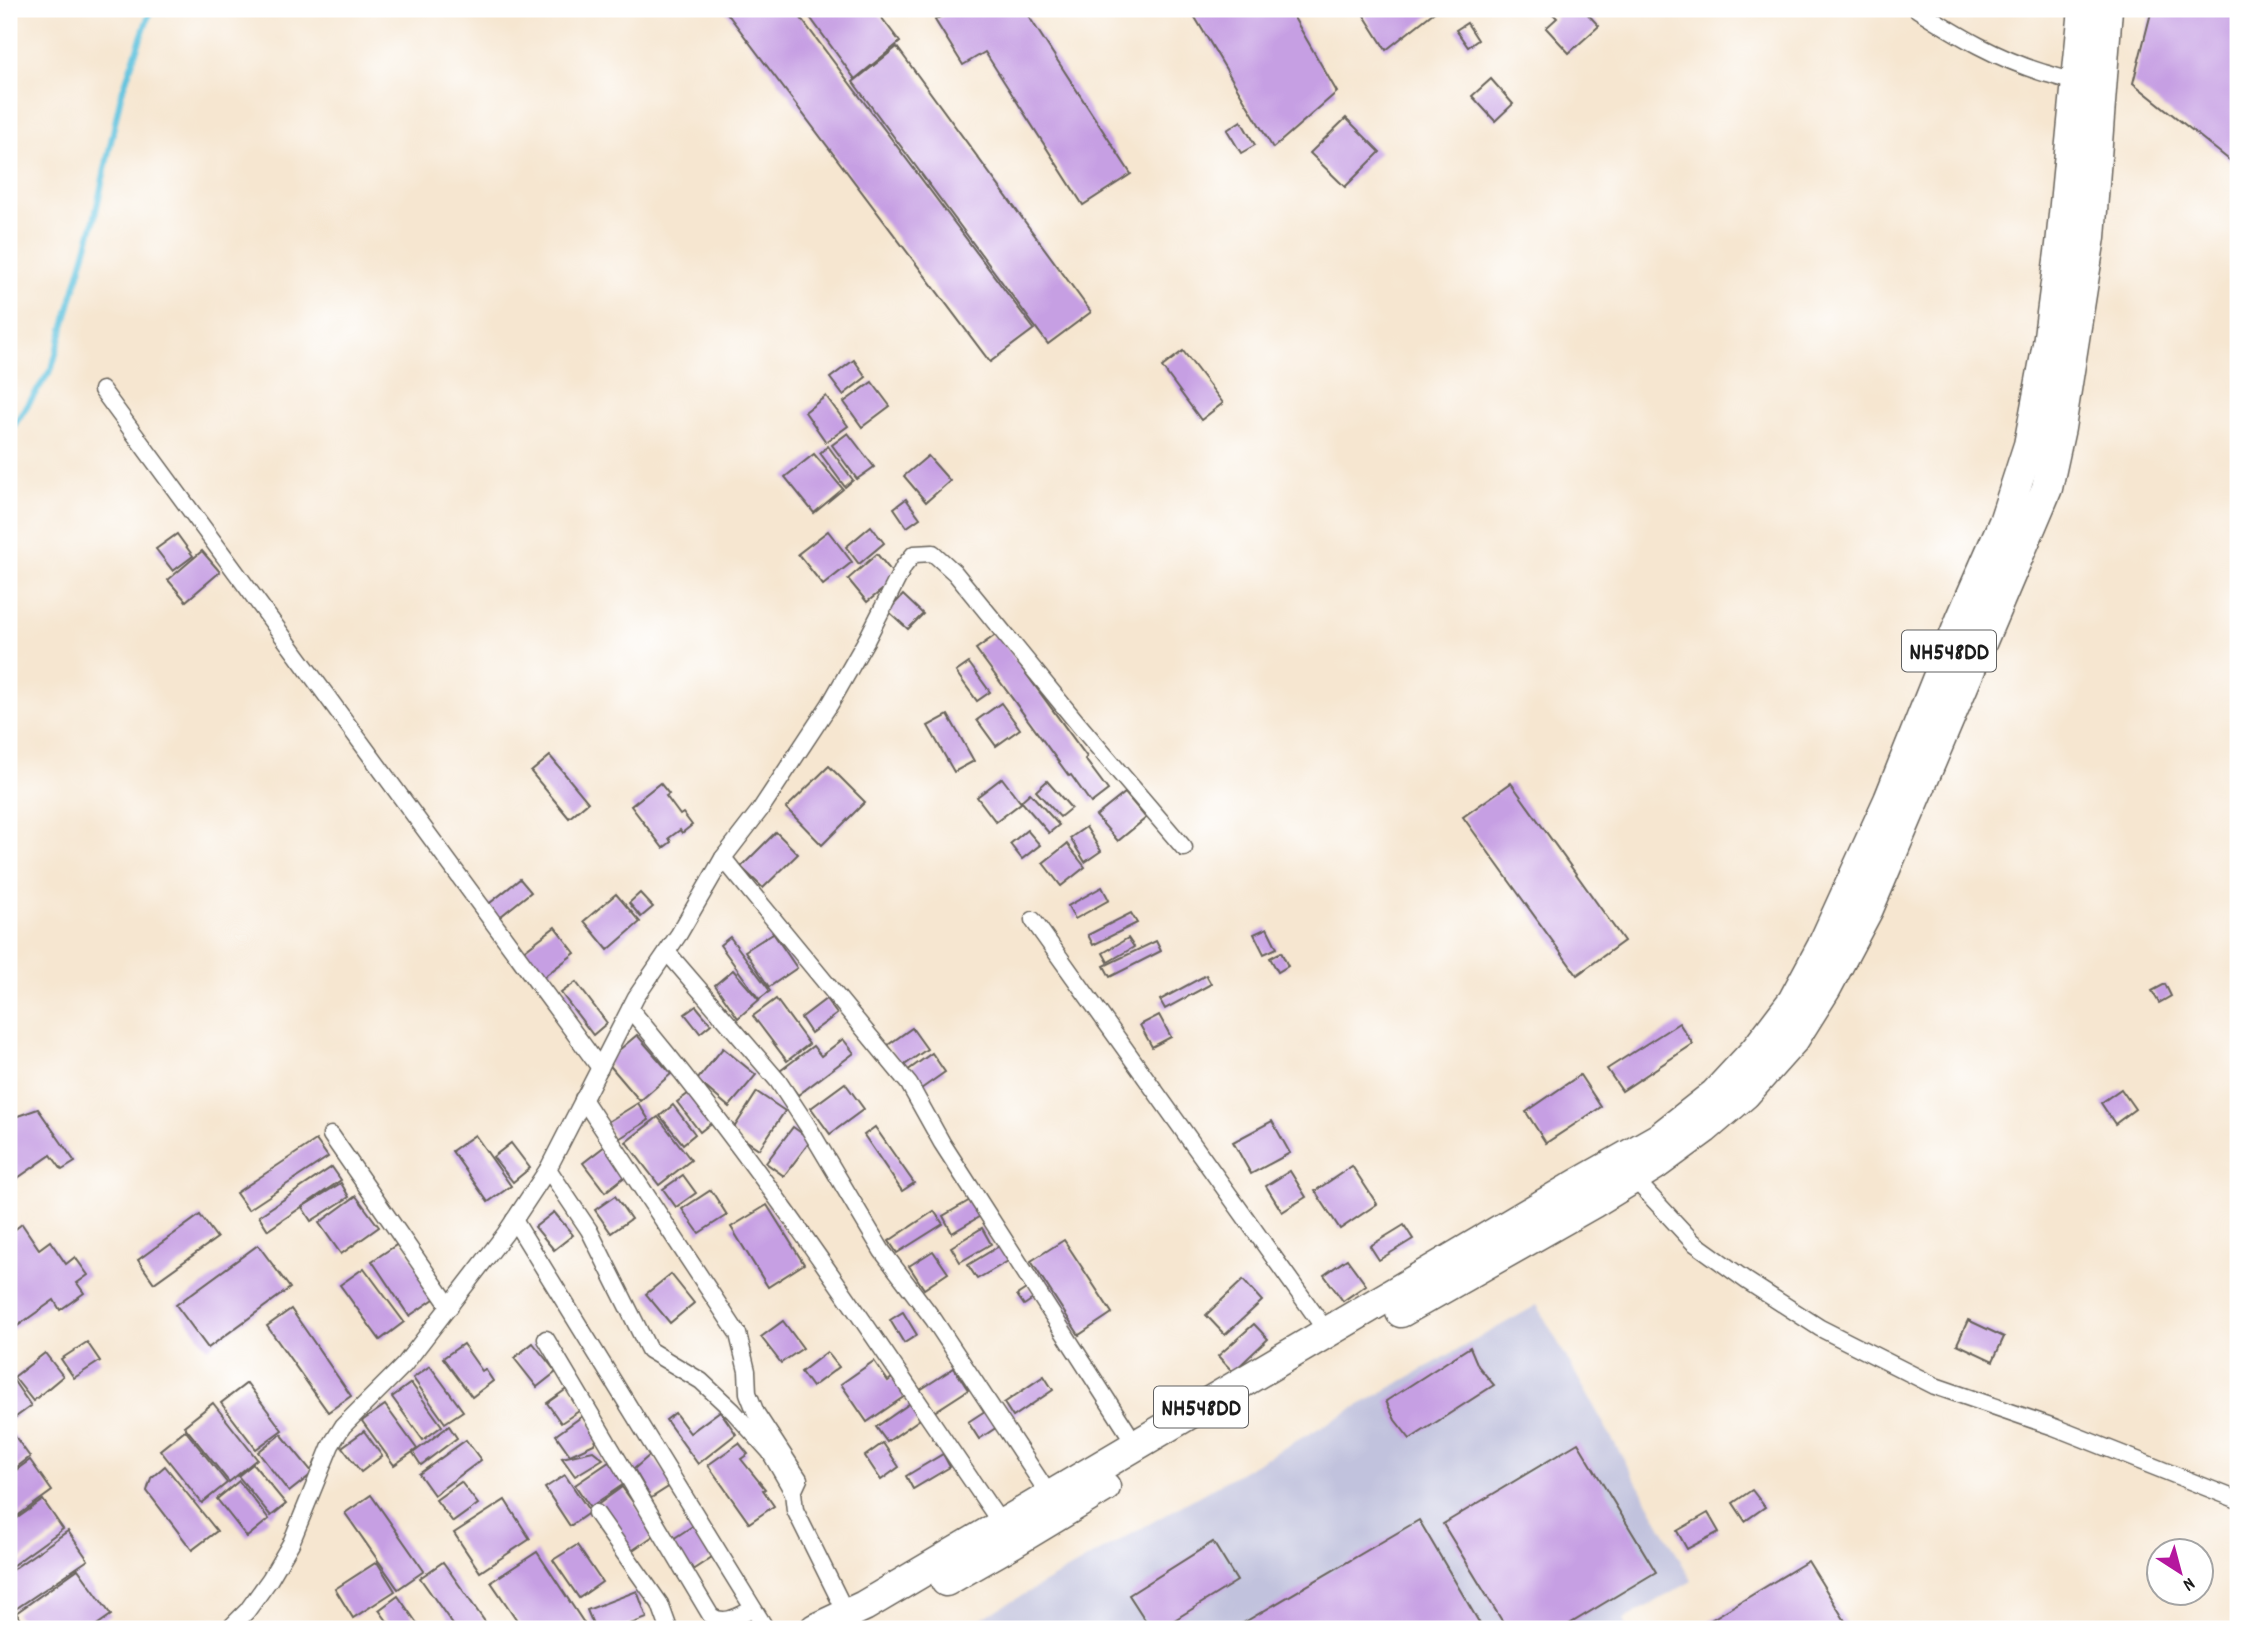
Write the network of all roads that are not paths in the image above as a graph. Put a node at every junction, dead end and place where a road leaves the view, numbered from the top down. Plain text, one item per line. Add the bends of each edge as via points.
1 (1917, 9) edge
2 (2084, 9) edge
3 (2107, 9) edge
4 (2089, 83) junction
5 (102, 390) dead end
6 (1184, 848) dead end
7 (723, 858) junction
8 (1033, 920) dead end
9 (667, 951) junction
10 (630, 1010) junction
11 (600, 1068) junction
12 (583, 1099) junction
13 (331, 1135) dead end
14 (548, 1169) junction
15 (1626, 1170) junction
16 (514, 1220) junction
17 (450, 1307) junction
18 (1327, 1332) junction
19 (546, 1339) dead end
20 (1136, 1445) junction
21 (793, 1492) junction
22 (1050, 1496) junction
23 (2238, 1500) edge
24 (596, 1513) dead end
25 (1002, 1525) junction
26 (753, 1609) junction
27 (854, 1624) edge
28 (229, 1629) edge
29 (669, 1629) edge
30 (766, 1629) edge
31 (815, 1629) edge

1 - 4 street via 1990,53
2 - 4 highway, NH548DD
3 - 4 highway, NH548DD
4 - 15 highway, NH548DD via 2029,444 2004,522 1961,620 1869,876 1793,1001 1755,1051 1715,1094
5 - 11 street
6 - 7 street via 955,573 933,553 914,554 904,566 830,704
7 - 9 street
7 - 20 street via 916,1093 942,1143
8 - 18 street
9 - 10 street
9 - 22 street via 778,1081 882,1251 934,1320
10 - 11 street
10 - 25 street via 764,1179
11 - 12 street
12 - 14 street
12 - 21 street via 738,1334 748,1394 799,1479
13 - 17 street
14 - 16 street
14 - 21 street via 589,1230 649,1350 701,1381 733,1411 770,1452
15 - 18 highway, NH548DD
15 - 23 street via 1693,1242 1820,1328 1935,1386 2054,1427
15 - 27 highway, NH548DD via 1014,1542
16 - 17 street
16 - 26 street
17 - 28 street via 404,1365 343,1426 291,1543 247,1611
18 - 20 highway, NH548DD
19 - 26 street via 712,1616 724,1621
20 - 22 highway, NH548DD
21 - 27 street via 804,1532
22 - 25 highway, NH548DD
24 - 29 street via 660,1604
25 - 27 highway, NH548DD
26 - 30 street
27 - 31 highway, NH548DD

